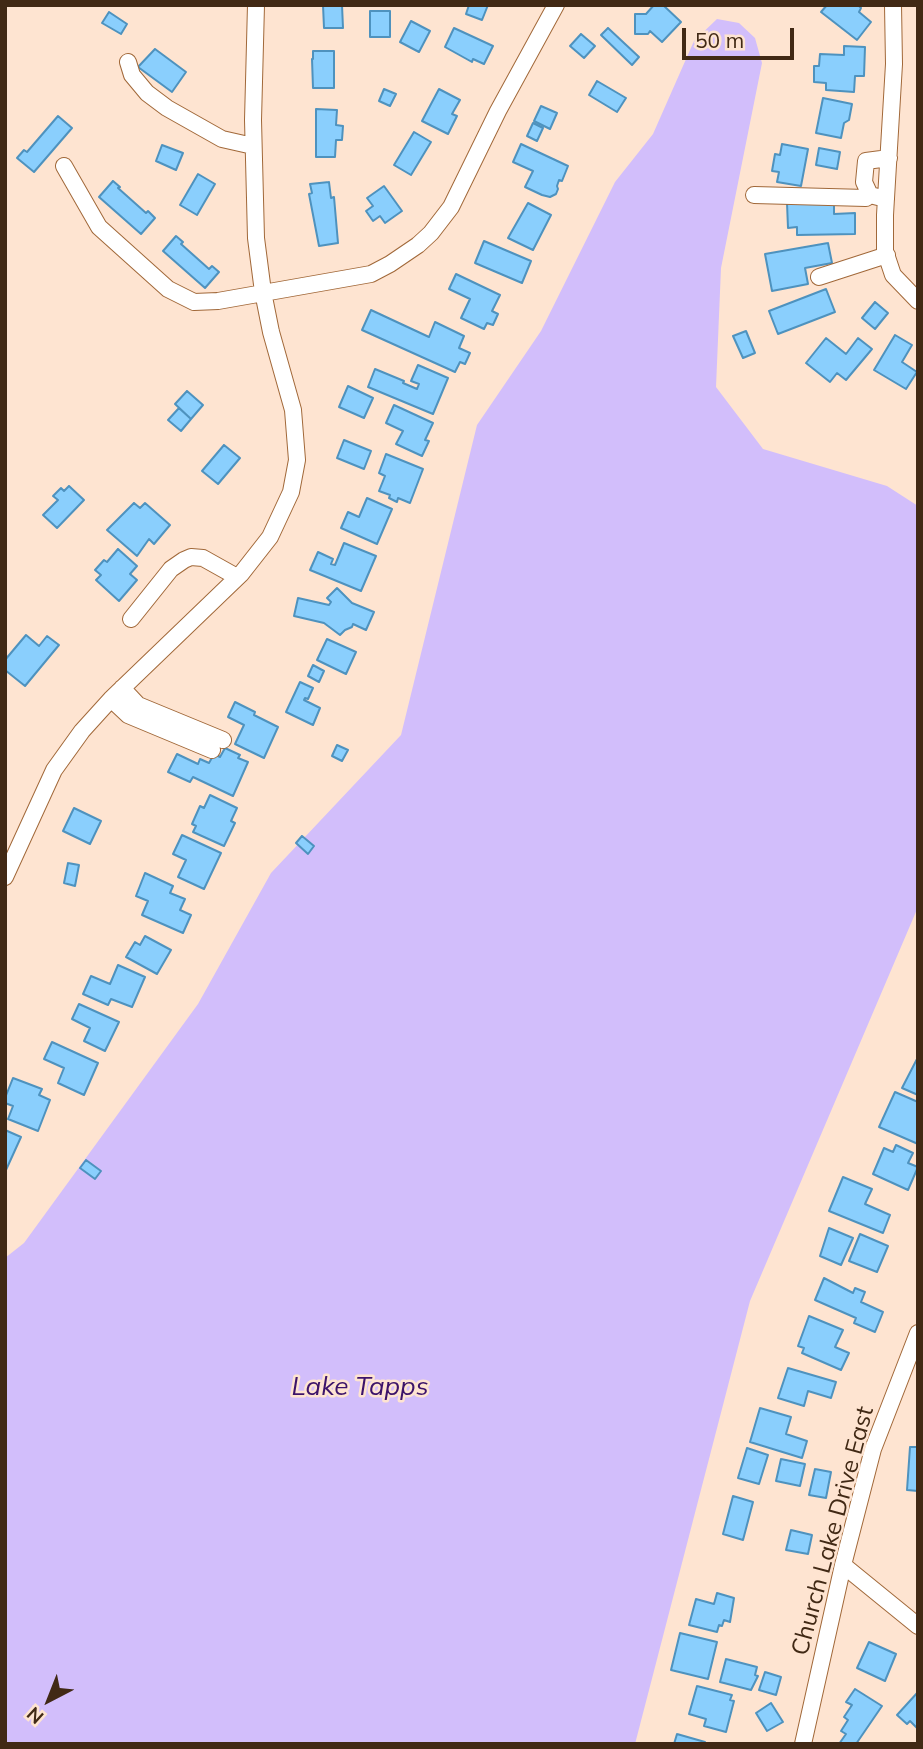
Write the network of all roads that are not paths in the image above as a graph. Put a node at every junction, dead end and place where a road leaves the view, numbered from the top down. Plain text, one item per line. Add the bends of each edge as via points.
1 (256, 5) edge
2 (556, 5) edge
3 (893, 5) edge
4 (128, 62) dead end
5 (253, 146) junction
6 (889, 158) junction
7 (64, 166) dead end
8 (754, 195) dead end
9 (878, 197) junction
10 (887, 255) junction
11 (820, 277) dead end
12 (263, 292) junction
13 (918, 300) edge
14 (237, 577) junction
15 (131, 619) dead end
16 (116, 693) junction
17 (218, 745) dead end
18 (5, 877) edge
19 (918, 1333) edge
20 (843, 1565) junction
21 (918, 1626) edge
22 (803, 1744) edge

1 - 5 street
2 - 12 street via 451,207 431,233 407,254 371,274
3 - 6 street
4 - 5 street via 147,93 167,108 222,139
5 - 12 street
6 - 9 street
6 - 9 street via 866,161 863,182
7 - 12 street via 99,226 168,289 194,302
8 - 9 street
9 - 10 street
10 - 11 street
10 - 13 street via 893,275
12 - 14 street via 293,411 297,460 281,516
14 - 15 street via 202,558 184,559
14 - 16 street
16 - 17 street via 128,715
16 - 18 street via 54,770
19 - 20 street, Church Lake Drive East via 873,1448
20 - 21 street
20 - 22 street, Church Lake Drive East

